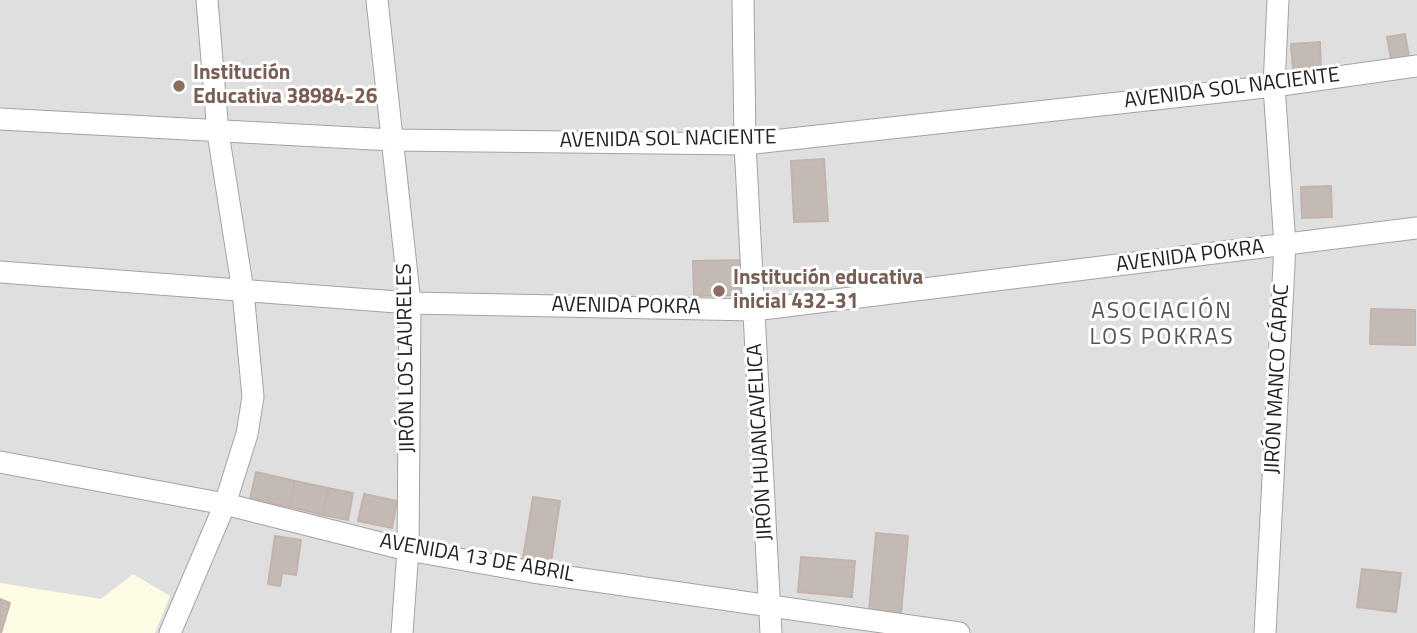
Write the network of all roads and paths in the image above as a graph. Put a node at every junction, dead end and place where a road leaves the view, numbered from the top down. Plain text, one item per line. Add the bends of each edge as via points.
1 (206, 0) edge
2 (377, 0) edge
3 (743, 0) edge
4 (1278, 0) edge
5 (1417, 66) edge
6 (1274, 86) junction
7 (0, 119) edge
8 (218, 133) junction
9 (392, 140) junction
10 (745, 144) junction
11 (1417, 228) edge
12 (1285, 245) junction
13 (0, 272) edge
14 (243, 291) junction
15 (410, 303) junction
16 (754, 310) junction
17 (0, 463) edge
18 (225, 504) junction
19 (408, 550) junction
20 (768, 607) junction
21 (170, 633) edge
22 (402, 633) edge
23 (771, 633) edge
24 (959, 633) edge
25 (1265, 633) edge

1 - 8 street
2 - 9 street, JIRÓN LOS LAURELES
3 - 10 street, JIRÓN HUANCAVELICA
4 - 6 street, JIRÓN MANCO CÁPAC
5 - 6 street, AVENIDA SOL NACIENTE
6 - 10 street, AVENIDA SOL NACIENTE
6 - 12 street, JIRÓN MANCO CÁPAC
7 - 8 street, AVENIDA SOL NACIENTE
8 - 9 street, AVENIDA SOL NACIENTE
8 - 14 street
9 - 10 street, AVENIDA SOL NACIENTE
9 - 15 street, JIRÓN LOS LAURELES
10 - 16 street, JIRÓN HUANCAVELICA
11 - 12 street, AVENIDA POKRA
12 - 16 street, AVENIDA POKRA
12 - 25 street, JIRÓN MANCO CÁPAC
13 - 14 street, AVENIDA POKRA
14 - 15 street, AVENIDA POKRA
14 - 18 street via 253,397 247,435
15 - 16 street, AVENIDA POKRA
15 - 19 street, JIRÓN LOS LAURELES
16 - 20 street, JIRÓN HUANCAVELICA
17 - 18 street, AVENIDA 13 DE ABRIL
18 - 19 street, AVENIDA 13 DE ABRIL
18 - 21 street
19 - 20 street, AVENIDA 13 DE ABRIL
19 - 22 street, JIRÓN LOS LAURELES
20 - 23 street, JIRÓN HUANCAVELICA
20 - 24 street, AVENIDA 13 DE ABRIL

